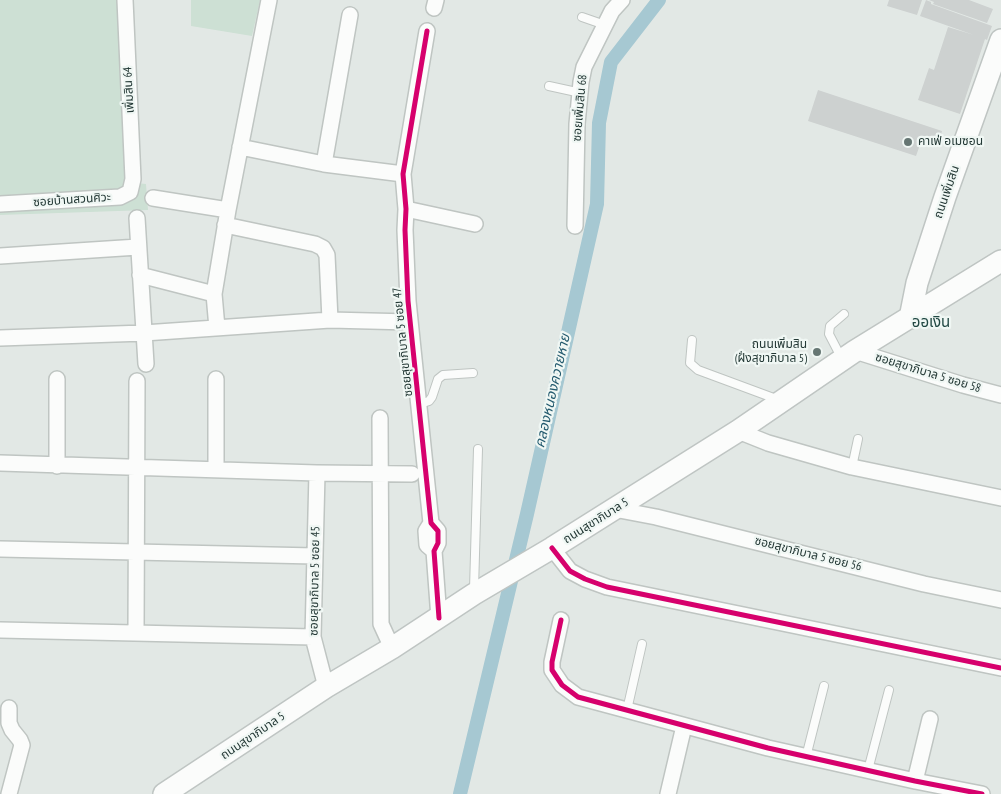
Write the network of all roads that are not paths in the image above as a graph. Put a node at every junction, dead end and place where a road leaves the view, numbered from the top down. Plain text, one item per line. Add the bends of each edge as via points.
1 (125, 0) edge
2 (268, 0) edge
3 (622, 0) edge
4 (350, 16) dead end
5 (582, 17) dead end
6 (605, 25) junction
7 (427, 31) dead end
8 (1001, 40) edge
9 (549, 86) dead end
10 (581, 93) junction
11 (240, 147) junction
12 (324, 164) junction
13 (403, 174) junction
14 (134, 179) joint
15 (152, 198) dead end
16 (0, 204) edge
17 (406, 209) junction
18 (136, 218) dead end
19 (226, 218) junction
20 (475, 224) dead end
21 (576, 226) dead end
22 (138, 247) junction
23 (0, 256) edge
24 (1001, 261) edge
25 (140, 275) junction
26 (214, 294) junction
27 (844, 314) dead end
28 (910, 318) junction
29 (330, 320) junction
30 (410, 322) junction
31 (217, 328) junction
32 (144, 333) junction
33 (0, 338) edge
34 (692, 340) dead end
35 (849, 355) junction
36 (146, 364) dead end
37 (473, 373) dead end
38 (57, 379) dead end
39 (216, 380) dead end
40 (138, 381) dead end
41 (1001, 395) edge
42 (782, 401) junction
43 (420, 404) junction
44 (380, 418) dead end
45 (738, 431) junction
46 (858, 439) dead end
47 (478, 449) dead end
48 (0, 463) edge
49 (57, 466) junction
50 (852, 466) junction
51 (136, 468) junction
52 (216, 470) junction
53 (317, 474) junction
54 (380, 474) junction
55 (412, 474) dead end
56 (1001, 498) edge
57 (614, 509) junction
58 (552, 548) junction
59 (0, 549) edge
60 (137, 552) junction
61 (315, 556) junction
62 (474, 594) junction
63 (1001, 600) edge
64 (439, 618) junction
65 (561, 620) dead end
66 (0, 630) edge
67 (136, 633) junction
68 (313, 638) junction
69 (642, 644) dead end
70 (392, 648) junction
71 (1001, 668) edge
72 (824, 686) dead end
73 (326, 687) junction
74 (889, 690) dead end
75 (9, 708) dead end
76 (627, 710) junction
77 (930, 719) dead end
78 (684, 726) junction
79 (806, 757) junction
80 (868, 770) junction
81 (915, 781) junction
82 (9, 794) edge
83 (164, 794) edge
84 (668, 794) edge
85 (982, 794) edge

1 - 14 street, เพิ่มสิน 64
2 - 11 street
3 - 6 street, ซอยเพิ่มสิน 68
4 - 12 street
5 - 6 lane
6 - 10 street, ซอยเพิ่มสิน 68 via 584,67
7 - 13 street, ซอยสุขาภิบาล 5 ซอย 47
8 - 28 main road, ถนนเพิ่มสิน via 945,197 917,283
9 - 10 lane
10 - 21 street, ซอยเพิ่มสิน 68 via 577,124
11 - 12 street
11 - 19 street
12 - 13 street
13 - 17 street, ซอยสุขาภิบาล 5 ซอย 47
14 - 16 street, ซอยบ้านสวนศิวะ via 130,192 120,197
15 - 19 street
17 - 20 street
17 - 30 street, ซอยสุขาภิบาล 5 ซอย 47
18 - 22 street
19 - 26 street
19 - 29 street via 323,248 327,255
22 - 23 street
22 - 25 street
24 - 28 main road, ถนนสุขาภิบาล 5
25 - 26 street
25 - 32 street
26 - 31 street
27 - 35 lane via 830,326 828,334
28 - 35 main road, ถนนสุขาภิบาล 5
29 - 30 street
29 - 31 street
30 - 43 street, ซอยสุขาภิบาล 5 ซอย 47
31 - 32 street
32 - 33 street
32 - 36 street
34 - 42 lane via 690,363 698,370
35 - 41 street, ซอยสุขาภิบาล 5 ซอย 58
35 - 42 main road, ถนนสุขาภิบาล 5
37 - 43 lane via 443,375 438,379 429,401
38 - 49 street
39 - 52 street
40 - 51 street
42 - 45 main road, ถนนสุขาภิบาล 5
43 - 64 street, ซอยสุขาภิบาล 5 ซอย 47 via 431,523 438,531 438,544 434,551
44 - 54 street
45 - 50 street via 768,443
45 - 57 main road, ถนนสุขาภิบาล 5
46 - 50 lane
47 - 62 lane
48 - 49 street
49 - 51 street
50 - 56 street
51 - 52 street
51 - 60 street
52 - 53 street
53 - 54 street
53 - 61 street, ซอยสุขาภิบาล 5 ซอย 45
54 - 55 street
54 - 70 street via 381,624
57 - 58 main road, ถนนสุขาภิบาล 5
57 - 63 street, ซอยสุขาภิบาล 5 ซอย 56
58 - 62 main road, ถนนสุขาภิบาล 5
58 - 71 street via 570,571 607,587
59 - 60 street
60 - 61 street
60 - 67 street
61 - 68 street, ซอยสุขาภิบาล 5 ซอย 45
62 - 64 main road, ถนนสุขาภิบาล 5
64 - 70 main road, ถนนสุขาภิบาล 5
65 - 76 street via 552,662 556,677 578,696
66 - 67 street
67 - 68 street
68 - 73 street, ซอยสุขาภิบาล 5 ซอย 45
69 - 76 lane
70 - 73 main road, ถนนสุขาภิบาล 5
72 - 79 lane
73 - 83 main road, ถนนสุขาภิบาล 5
74 - 80 lane
75 - 82 street via 9,723 22,746
76 - 78 street
77 - 81 street
78 - 79 street
78 - 84 street
79 - 80 street
80 - 81 street
81 - 85 street

